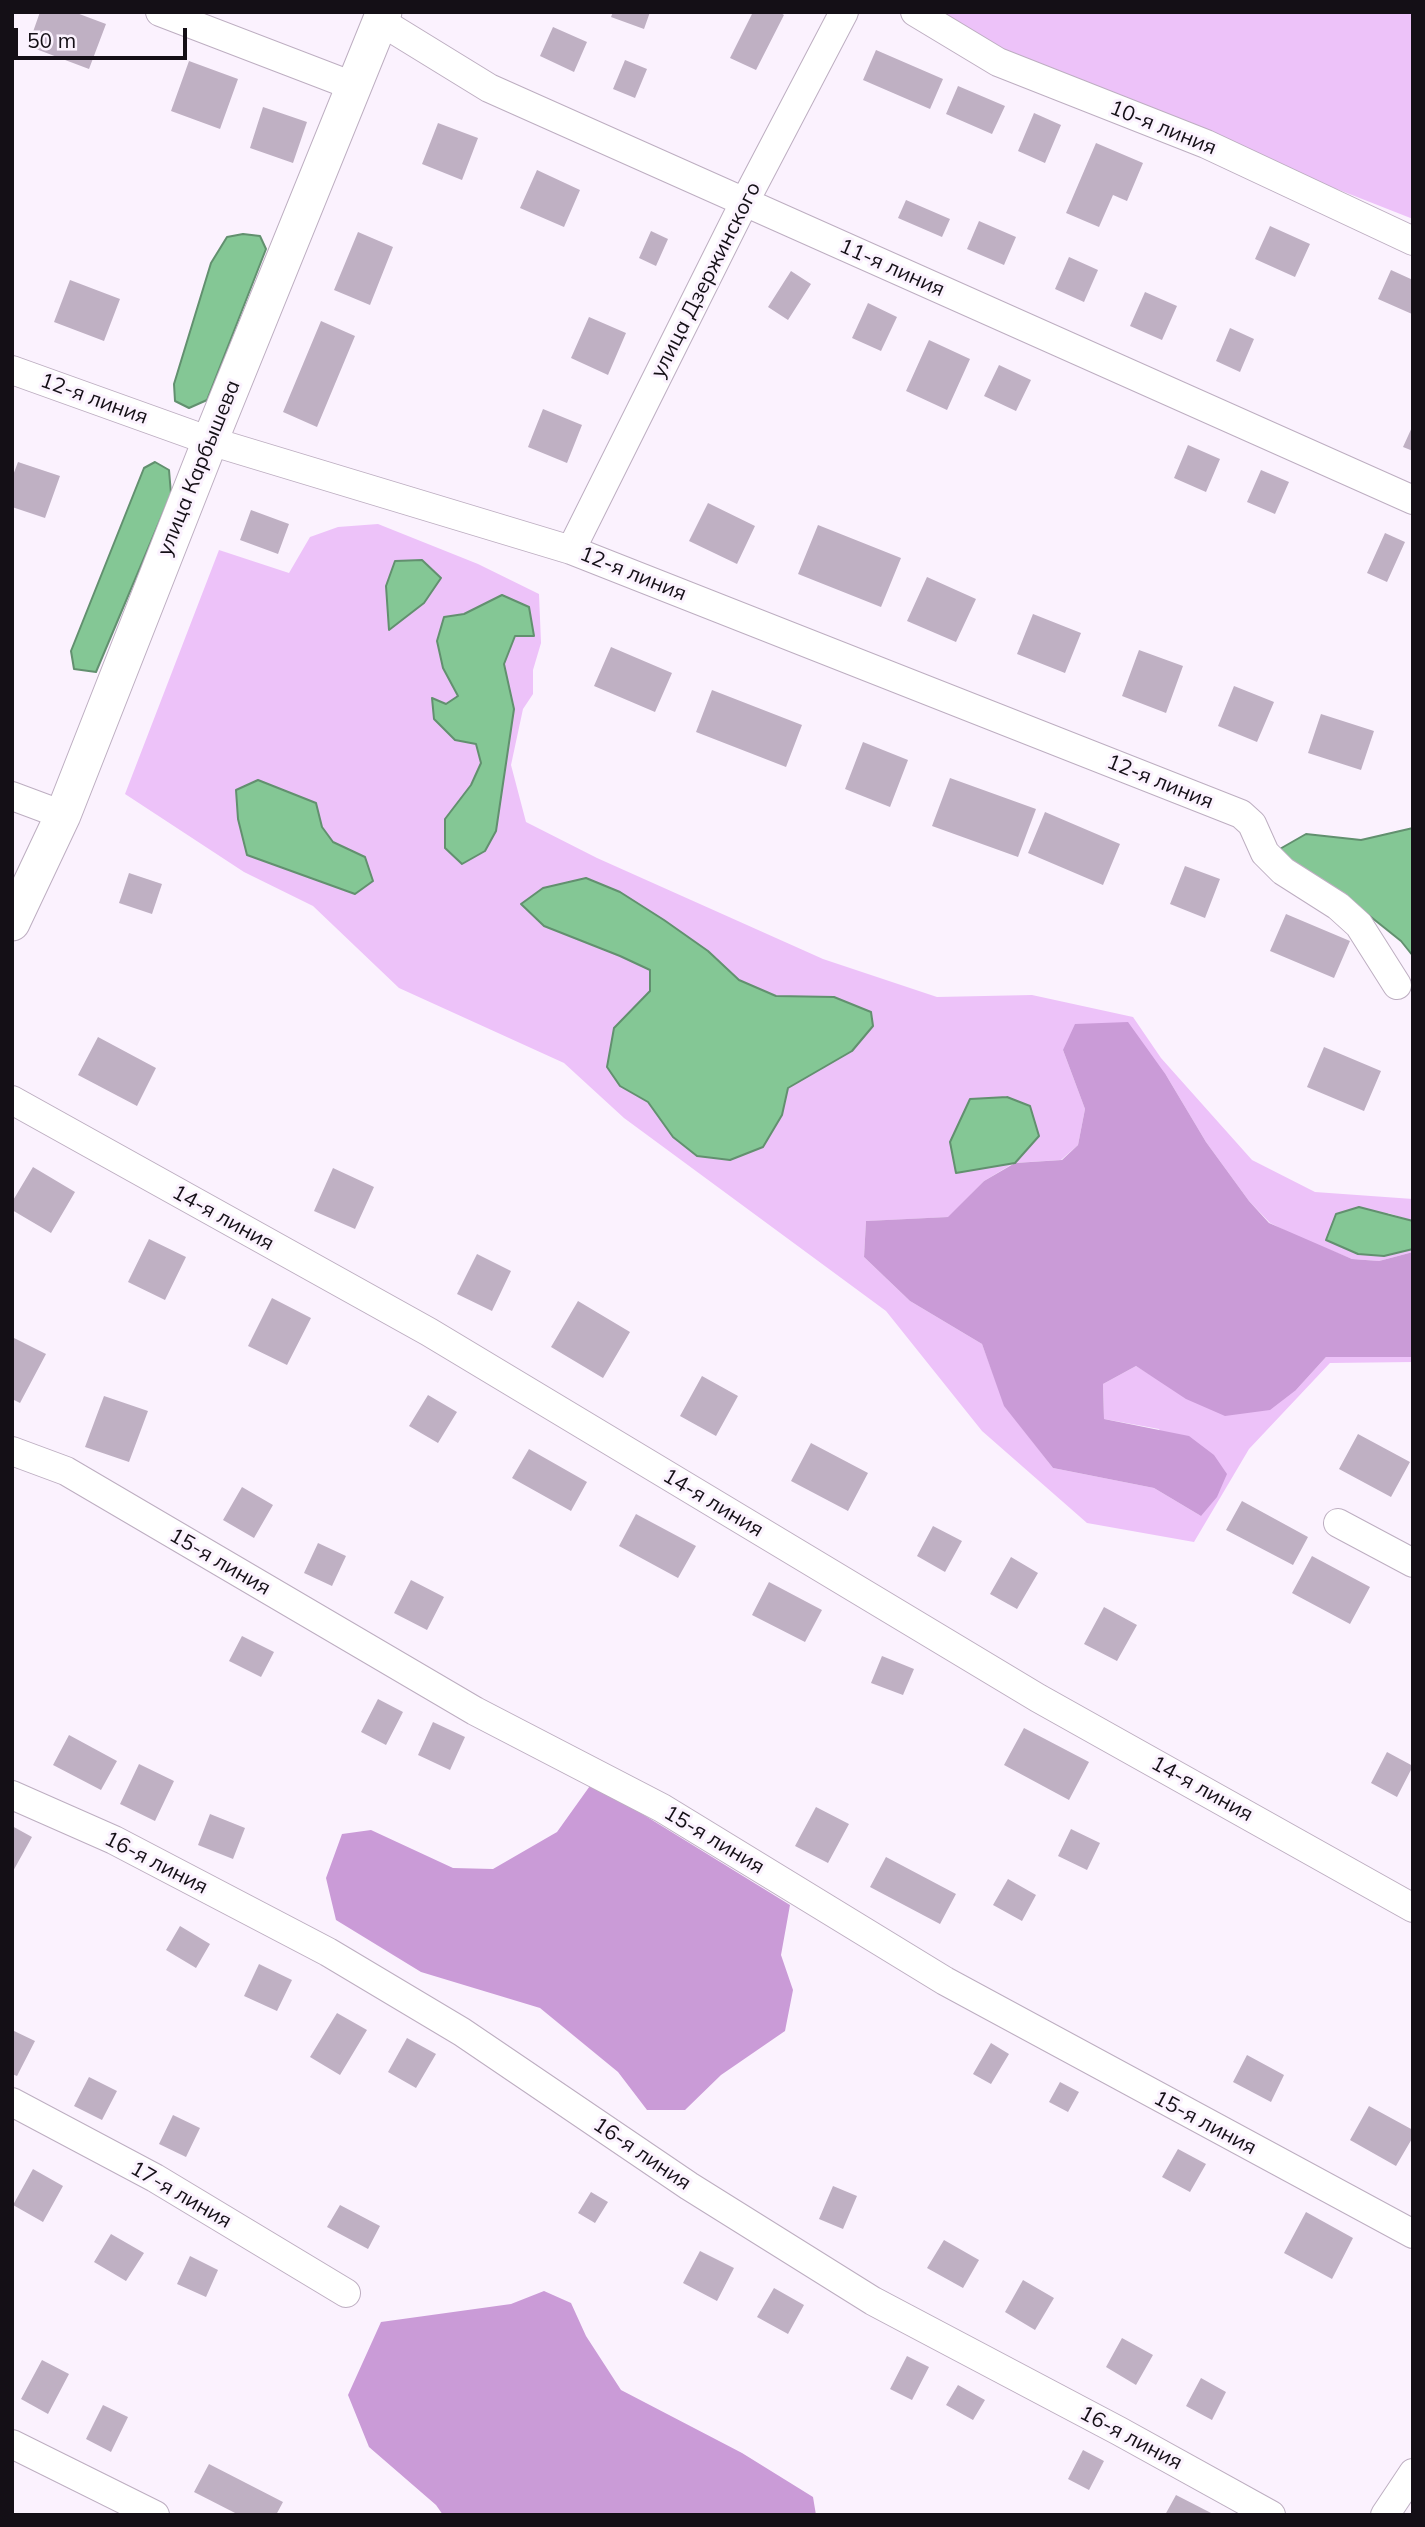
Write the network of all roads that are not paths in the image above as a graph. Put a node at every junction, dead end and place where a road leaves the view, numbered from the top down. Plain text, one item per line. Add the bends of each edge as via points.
1 (160, 12) edge
2 (844, 12) edge
3 (915, 12) edge
4 (382, 16) edge
5 (353, 86) junction
6 (744, 203) junction
7 (1413, 240) edge
8 (12, 370) edge
9 (210, 441) junction
10 (1413, 500) edge
11 (571, 550) junction
12 (12, 796) edge
13 (63, 815) junction
14 (12, 923) edge
15 (1397, 985) dead end
16 (12, 1100) edge
17 (12, 1451) edge
18 (1338, 1523) dead end
19 (1413, 1563) edge
20 (12, 1795) edge
21 (1413, 1908) edge
22 (12, 2102) edge
23 (1413, 2234) edge
24 (346, 2293) dead end
25 (12, 2444) edge
26 (1413, 2473) edge
27 (155, 2515) edge
28 (1271, 2515) edge
29 (1385, 2515) edge

1 - 5 street
2 - 6 street, улица Дзержинского
3 - 7 street, 10-я линия via 998,62 1206,144
4 - 5 main road, улица Карбышева
4 - 6 street, 11-я линия via 489,88
5 - 9 main road, улица Карбышева
6 - 10 street, 11-я линия
6 - 11 street, улица Дзержинского
8 - 9 street, 12-я линия
9 - 11 street, 12-я линия
9 - 13 main road, улица Карбышева
11 - 15 street, 12-я линия via 1241,814 1252,824 1265,853 1283,871 1359,925
12 - 13 street
13 - 14 main road, улица Карбышева
16 - 21 street, 14-я линия via 429,1332 1038,1698
17 - 23 street, 15-я линия via 66,1471 475,1711 662,1808 945,1981
18 - 19 street
20 - 28 street, 16-я линия via 114,1840 328,1952 462,2032 689,2186 873,2301
22 - 24 street, 17-я линия via 155,2178
25 - 27 street
26 - 29 street

